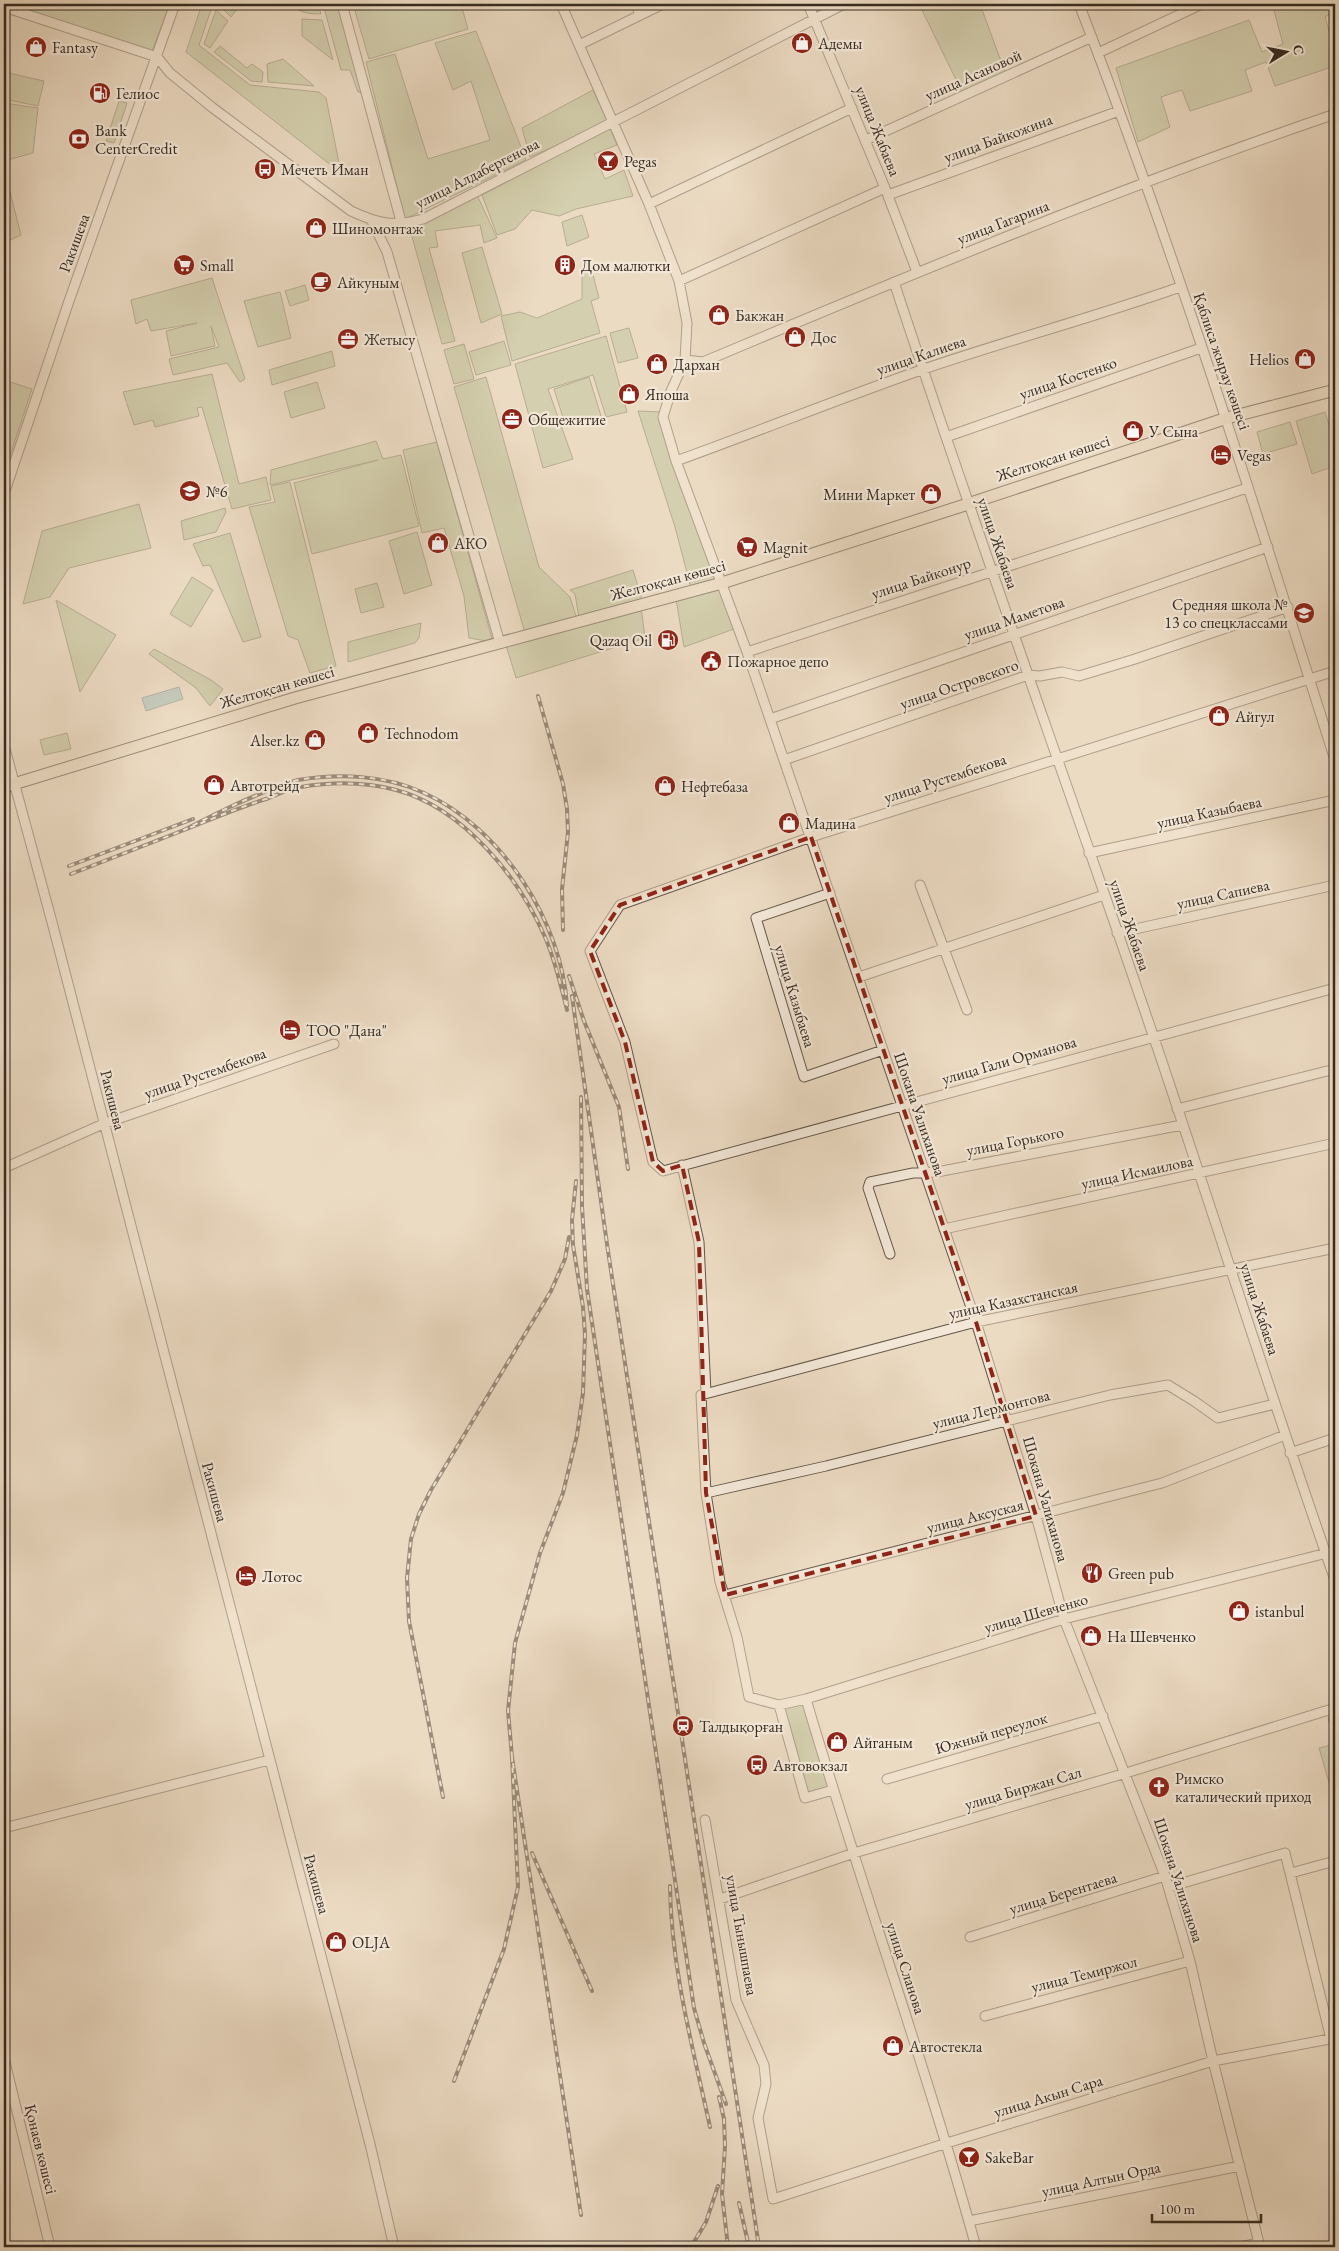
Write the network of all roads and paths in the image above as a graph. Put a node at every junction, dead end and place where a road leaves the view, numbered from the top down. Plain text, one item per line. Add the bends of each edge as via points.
1 (175, 4) edge
2 (342, 4) edge
3 (561, 4) edge
4 (636, 4) edge
5 (663, 4) edge
6 (808, 4) edge
7 (844, 4) edge
8 (1079, 4) edge
9 (1202, 4) edge
10 (4, 7) edge
11 (640, 16) junction
12 (815, 19) junction
13 (1092, 37) junction
14 (579, 45) junction
15 (1098, 52) junction
16 (157, 57) junction
17 (852, 108) junction
18 (1119, 111) junction
19 (1335, 114) edge
20 (611, 122) junction
21 (866, 140) junction
22 (1145, 183) junction
23 (886, 191) junction
24 (649, 204) junction
25 (372, 221) junction
26 (402, 225) junction
27 (917, 272) junction
28 (679, 281) junction
29 (894, 282) junction
30 (1180, 287) junction
31 (1201, 348) junction
32 (684, 360) junction
33 (923, 369) junction
34 (1335, 390) edge
35 (1227, 418) junction
36 (946, 437) junction
37 (676, 461) junction
38 (1247, 488) junction
39 (4, 494) edge
40 (968, 504) junction
41 (1268, 547) junction
42 (992, 571) junction
43 (722, 583) junction
44 (1288, 606) junction
45 (1013, 634) junction
46 (500, 643) junction
47 (747, 652) junction
48 (1335, 671) edge
49 (1028, 675) junction
50 (1309, 678) junction
51 (770, 719) junction
52 (1332, 739) edge
53 (4, 745) edge
54 (1056, 758) junction
55 (784, 760) junction
56 (1335, 760) edge
57 (9, 785) edge
58 (1335, 800) edge
59 (811, 836) junction
60 (1089, 853) junction
61 (920, 885) dead end
62 (1335, 885) edge
63 (830, 894) junction
64 (1104, 895) junction
65 (1117, 933) junction
66 (945, 950) junction
67 (859, 977) junction
68 (1335, 988) edge
69 (967, 1010) dead end
70 (1153, 1036) junction
71 (334, 1044) dead end
72 (883, 1050) junction
73 (1335, 1069) edge
74 (901, 1106) junction
75 (1177, 1109) junction
76 (103, 1124) junction
77 (1182, 1125) junction
78 (1335, 1143) edge
79 (682, 1165) junction
80 (4, 1168) edge
81 (663, 1171) joint
82 (924, 1172) junction
83 (1199, 1174) junction
84 (944, 1230) junction
85 (1335, 1248) edge
86 (890, 1254) dead end
87 (1232, 1269) junction
88 (976, 1322) junction
89 (704, 1394) junction
90 (1275, 1404) junction
91 (1007, 1421) junction
92 (1285, 1435) junction
93 (1335, 1438) edge
94 (1290, 1453) junction
95 (706, 1492) junction
96 (1036, 1516) junction
97 (1331, 1552) edge
98 (1335, 1580) edge
99 (725, 1595) junction
100 (1064, 1619) junction
101 (806, 1699) junction
102 (779, 1705) junction
103 (1335, 1708) edge
104 (1103, 1716) junction
105 (269, 1760) junction
106 (1126, 1773) junction
107 (887, 1779) dead end
108 (833, 1790) junction
109 (705, 1820) dead end
110 (4, 1828) edge
111 (854, 1853) junction
112 (1335, 1861) edge
113 (1290, 1873) junction
114 (1165, 1876) junction
115 (1168, 1887) junction
116 (720, 1899) junction
117 (970, 1937) dead end
118 (1190, 1961) junction
119 (985, 2016) dead end
120 (1333, 2039) edge
121 (4, 2058) edge
122 (1213, 2061) junction
123 (947, 2143) junction
124 (1240, 2166) junction
125 (773, 2199) joint
126 (968, 2221) junction
127 (1260, 2245) edge
128 (50, 2247) edge
129 (394, 2247) edge
130 (976, 2247) edge
131 (1240, 2247) edge

1 - 16 street, Ракишева
2 - 26 street
3 - 14 street, Шокана Уалиханова
4 - 11 street
5 - 11 street
6 - 12 street, улица Жабаева
7 - 12 street, улица Алдабергенова
8 - 13 street, Қаблиса жырау көшесі
9 - 15 street
10 - 16 street
11 - 14 street
12 - 17 street, улица Жабаева
12 - 20 street, улица Алдабергенова
13 - 15 street, Қаблиса жырау көшесі
13 - 21 street, улица Асановой
14 - 20 street, Шокана Уалиханова
15 - 18 street, Қаблиса жырау көшесі
16 - 25 street, улица Алдабергенова via 170,73 213,108 351,211
16 - 39 street, Ракишева via 68,301
17 - 21 street, улица Жабаева
17 - 24 street
18 - 22 street, Қаблиса жырау көшесі
18 - 23 street, улица Байкожина
19 - 22 street, улица Гагарина
20 - 24 street, Шокана Уалиханова
20 - 26 street, улица Алдабергенова via 423,219
21 - 23 street, улица Жабаева
22 - 27 street, улица Гагарина
22 - 30 street, Қаблиса жырау көшесі
23 - 27 street, улица Жабаева
23 - 28 street, улица Байкожина
24 - 28 street, Шокана Уалиханова
25 - 26 street, улица Алдабергенова
25 - 46 street via 387,252
27 - 29 street, улица Гагарина
28 - 32 street, Шокана Уалиханова via 687,323
29 - 32 street, улица Гагарина via 703,362
29 - 33 street, улица Жабаева
30 - 31 street, Қаблиса жырау көшесі
30 - 33 street, улица Калиева
31 - 35 street, Қаблиса жырау көшесі
31 - 36 street, улица Костенко
32 - 37 street, Шокана Уалиханова via 663,418
33 - 36 street, улица Жабаева
33 - 37 street, улица Калиева
34 - 35 main road, Желтоқсан көшесі
35 - 38 street, Қаблиса жырау көшесі
35 - 40 main road, Желтоқсан көшесі
36 - 40 street, улица Жабаева
37 - 43 street, Шокана Уалиханова
38 - 41 street, Қаблиса жырау көшесі
38 - 42 street, улица Байконур
40 - 42 street, улица Жабаева
40 - 43 main road, Желтоқсан көшесі
41 - 44 street, Қаблиса жырау көшесі
41 - 45 street, улица Маметова
42 - 45 street, улица Жабаева
42 - 47 street, улица Байконур
43 - 46 main road, Желтоқсан көшесі
43 - 47 street, Шокана Уалиханова
44 - 49 street, улица Островского via 1079,676 1062,672
44 - 50 street, Қаблиса жырау көшесі
45 - 49 street, улица Жабаева
45 - 51 street, улица Маметова
46 - 57 main road, Желтоқсан көшесі via 295,698
47 - 51 street, Шокана Уалиханова
48 - 50 street, улица Рустембекова
49 - 54 street, улица Жабаева
49 - 55 street, улица Островского
50 - 52 street, Қаблиса жырау көшесі
50 - 54 street, улица Рустембекова
51 - 55 street, Шокана Уалиханова
52 - 56 street, Қаблиса жырау көшесі
53 - 57 street, Ракишева
54 - 59 street, улица Рустембекова
54 - 60 street, улица Жабаева
55 - 59 street, Шокана Уалиханова
57 - 76 street, Ракишева
58 - 60 street, улица Казыбаева
59 - 63 street, Шокана Уалиханова
59 - 81 street, улица Рустембекова via 620,905 590,951 625,1042 653,1162
60 - 64 street, улица Жабаева
61 - 66 street
62 - 65 street, улица Сапиева
63 - 67 street, Шокана Уалиханова
63 - 72 street, улица Казыбаева via 756,918 804,1077
64 - 65 street, улица Жабаева
64 - 66 street
65 - 70 street, улица Жабаева
66 - 67 street
66 - 69 street
67 - 72 street, Шокана Уалиханова
68 - 70 street, улица Гали Орманова
70 - 74 street, улица Гали Орманова
70 - 75 street, улица Жабаева
71 - 76 street, улица Рустембекова
72 - 74 street, Шокана Уалиханова
73 - 75 street
74 - 79 street, улица Гали Орманова
74 - 82 street, Шокана Уалиханова
75 - 77 street, улица Жабаева
76 - 80 street, улица Рустембекова
76 - 105 street, Ракишева
77 - 82 street, улица Горького
77 - 83 street, улица Жабаева
78 - 83 street, улица Исмаилова
79 - 81 street, улица Гали Орманова
79 - 89 street via 699,1242
82 - 84 street, Шокана Уалиханова
82 - 86 street, улица Горького via 870,1182 868,1188
83 - 84 street, улица Исмаилова
83 - 87 street, улица Жабаева
84 - 88 street, Шокана Уалиханова
85 - 87 street, улица Казахстанская
87 - 88 street, улица Казахстанская
87 - 90 street, улица Жабаева
88 - 89 street, улица Казахстанская
88 - 91 street, Шокана Уалиханова
89 - 95 street
90 - 91 street, улица Лермонтова via 1218,1418 1168,1386 1110,1395
90 - 92 street, улица Жабаева
91 - 95 street, улица Лермонтова
91 - 96 street, Шокана Уалиханова
92 - 94 street, улица Жабаева
92 - 96 street, улица Аксуская via 1162,1483
93 - 94 street
94 - 97 street, улица Жабаева
95 - 99 street via 720,1582
96 - 99 street, улица Аксуская
96 - 100 street, Шокана Уалиханова
97 - 98 street, улица Жабаева
97 - 100 street, улица Шевченко
99 - 102 street via 749,1697
100 - 101 street, улица Шевченко
100 - 104 street, Шокана Уалиханова
101 - 102 street
101 - 108 street, улица Сланова
102 - 108 street via 805,1798
103 - 106 street, улица Биржан Сал
104 - 106 street, Шокана Уалиханова
104 - 107 street, Южный переулок
105 - 110 street
105 - 129 street, Ракишева
106 - 111 street, улица Биржан Сал
106 - 114 street, Шокана Уалиханова
108 - 111 street, улица Сланова
109 - 116 street, улица Тынышпаева
111 - 116 street, улица Биржан Сал
111 - 123 street, улица Сланова
112 - 113 street
113 - 115 street via 1286,1853
113 - 120 street
114 - 115 street, Шокана Уалиханова
114 - 117 street, улица Берентаева
115 - 118 street, Шокана Уалиханова
116 - 125 street, улица Тынышпаева via 736,2000 764,2065 766,2084 758,2118
118 - 119 street, улица Темиржол
118 - 122 street, Шокана Уалиханова
120 - 122 street, улица Акын Сара
121 - 128 street, Қонаев көшесі
122 - 123 street, улица Акын Сара
122 - 124 street, Шокана Уалиханова
123 - 125 street, улица Акын Сара
123 - 126 street, улица Сланова
124 - 126 street, улица Алтын Орда
124 - 127 street, Шокана Уалиханова
126 - 130 street, улица Сланова
127 - 131 street

